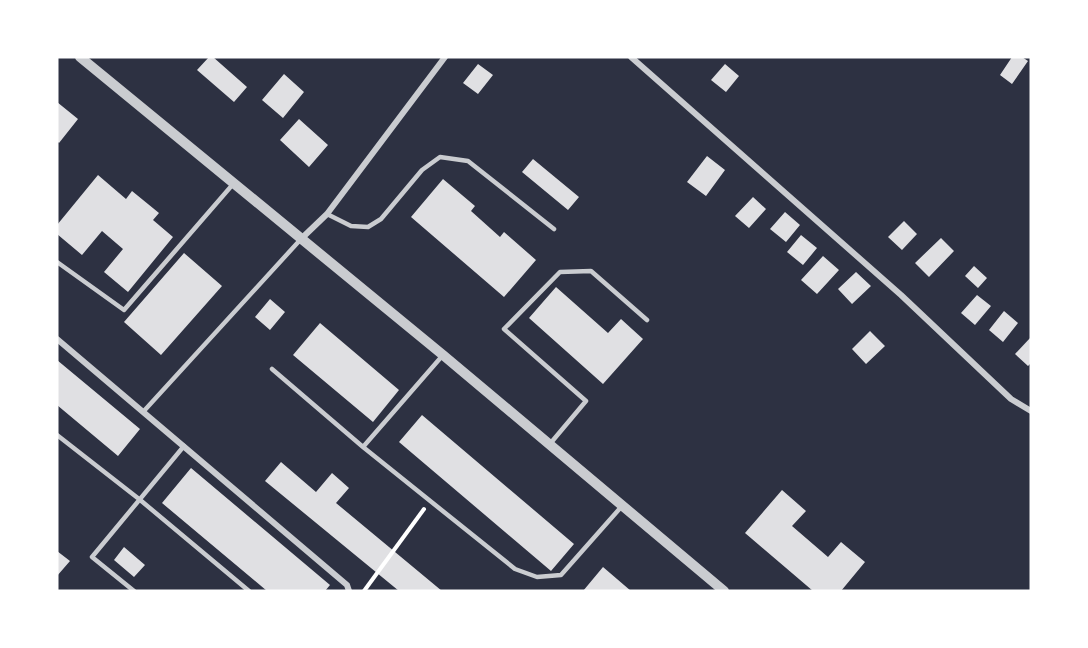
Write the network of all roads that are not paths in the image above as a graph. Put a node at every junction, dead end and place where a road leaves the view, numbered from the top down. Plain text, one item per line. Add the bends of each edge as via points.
1 (80, 57) edge
2 (446, 57) edge
3 (631, 57) edge
4 (234, 183) junction
5 (327, 214) junction
6 (554, 229) dead end
7 (302, 238) junction
8 (57, 262) edge
9 (648, 320) dead end
10 (57, 339) edge
11 (443, 355) junction
12 (272, 369) dead end
13 (1031, 411) edge
14 (142, 412) junction
15 (57, 435) edge
16 (549, 445) junction
17 (184, 446) junction
18 (363, 447) junction
19 (139, 499) junction
20 (622, 506) junction
21 (134, 591) edge
22 (249, 591) edge
23 (349, 591) edge
24 (724, 591) edge

1 - 4 street
2 - 5 street
3 - 13 street via 901,295 1011,399
4 - 7 street
4 - 8 lane via 124,310
5 - 6 lane via 351,226 368,227 381,219 422,170 440,157 468,161
5 - 7 street
7 - 11 street
7 - 14 lane
9 - 16 lane via 591,271 560,272 504,329 586,401
10 - 14 street
11 - 16 street
11 - 18 lane
12 - 18 lane
14 - 17 street
15 - 19 lane
16 - 20 street
17 - 19 lane
17 - 23 street via 348,585
18 - 20 lane via 515,570 537,577 561,575
19 - 21 lane via 92,557
19 - 22 lane
20 - 24 street

